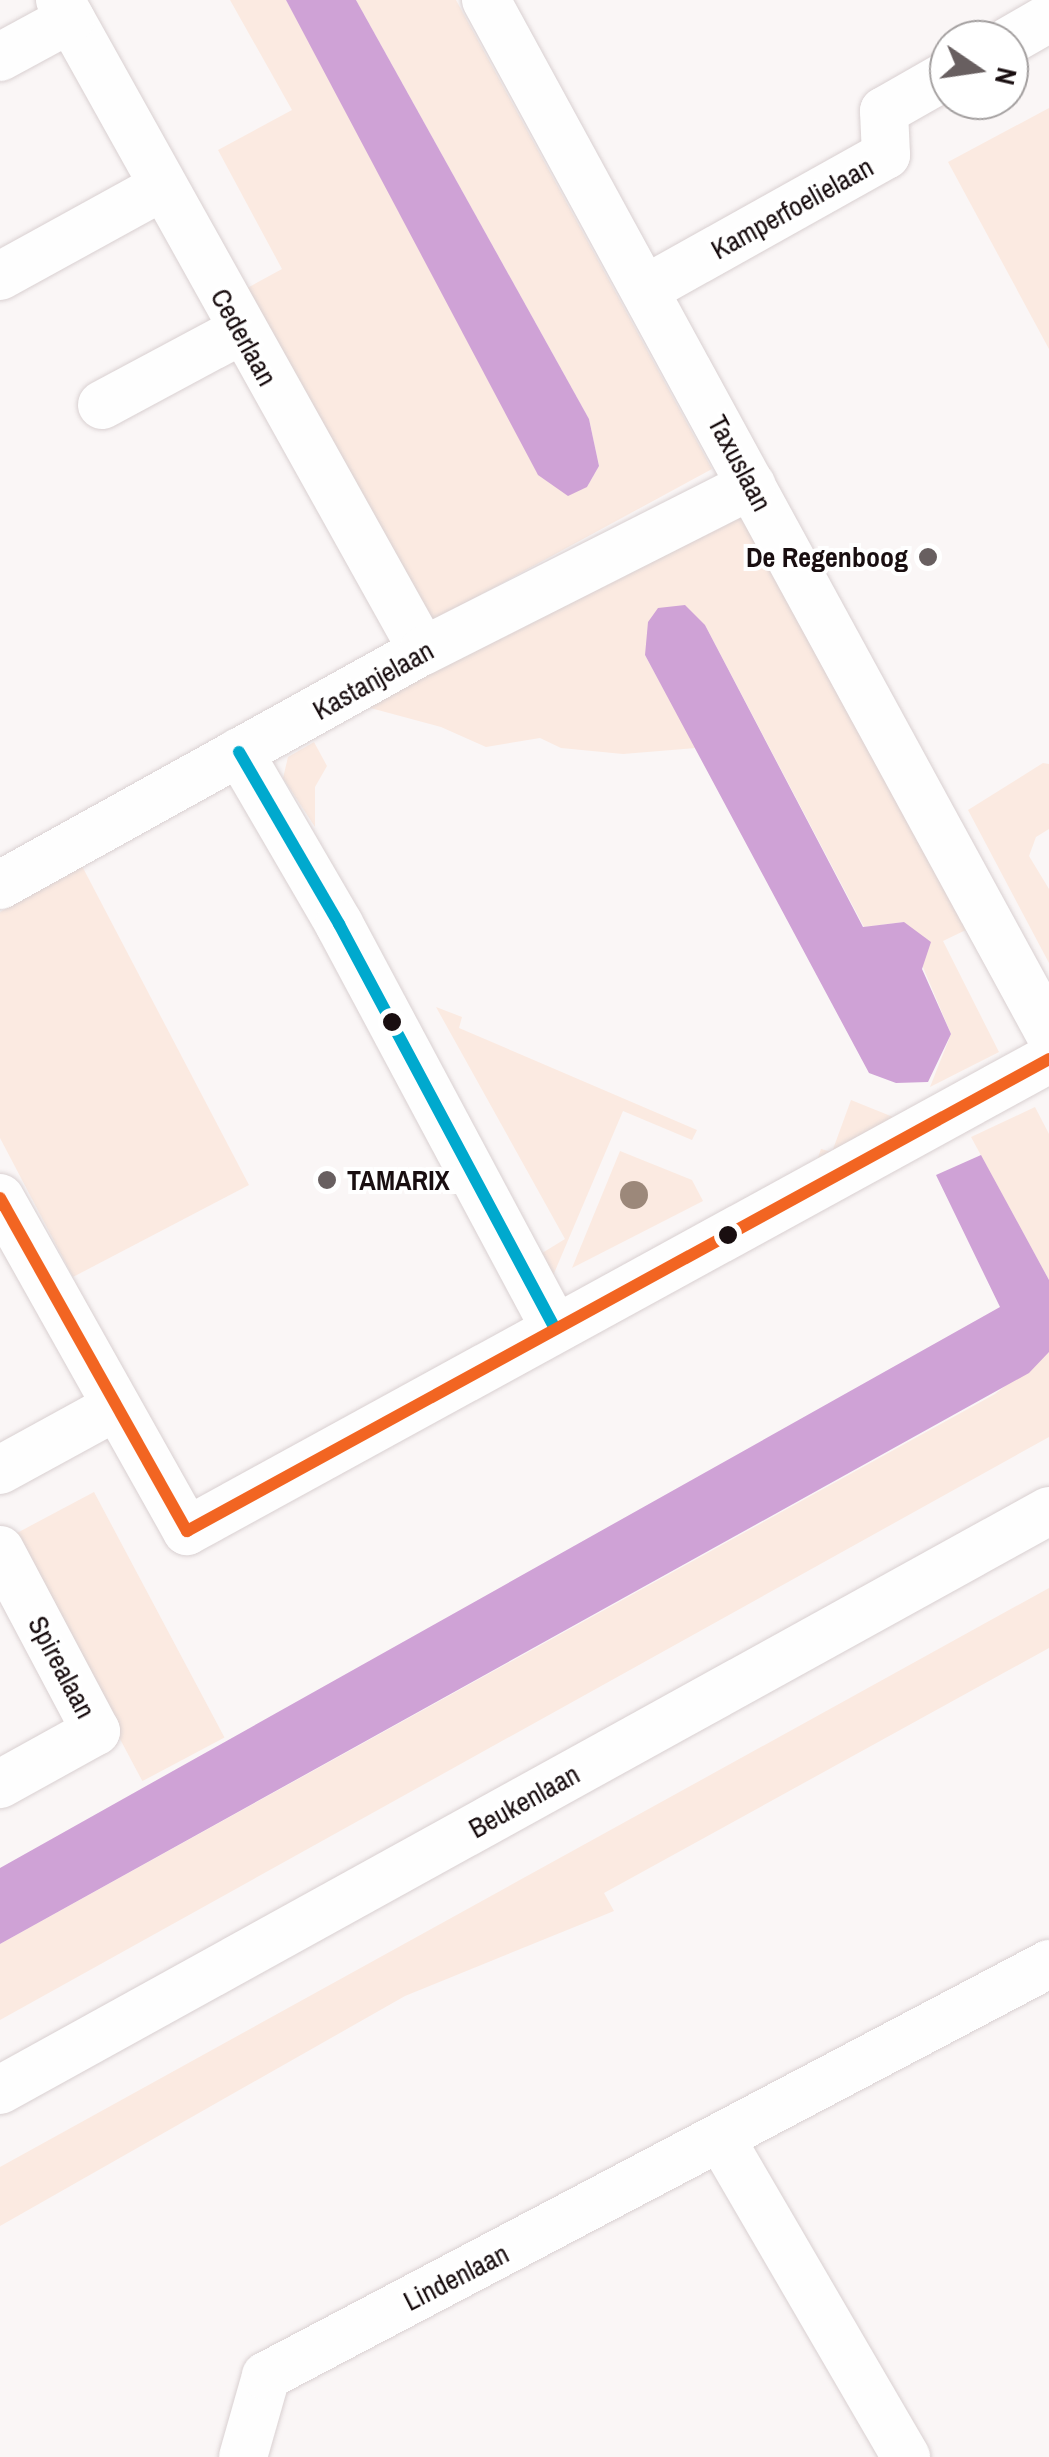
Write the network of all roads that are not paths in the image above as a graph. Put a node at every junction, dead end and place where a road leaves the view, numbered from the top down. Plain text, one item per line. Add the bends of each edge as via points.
1 (486, 0) edge
2 (65, 10) edge
3 (0, 57) edge
4 (929, 85) edge
5 (162, 187) junction
6 (0, 276) edge
7 (646, 290) junction
8 (240, 331) junction
9 (102, 405) dead end
10 (751, 484) junction
11 (424, 651) junction
12 (239, 752) junction
13 (0, 885) edge
14 (1049, 1032) edge
15 (1049, 1059) edge
16 (0, 1198) edge
17 (16, 1267) edge
18 (554, 1327) junction
19 (115, 1407) junction
20 (0, 1470) edge
21 (1049, 1511) edge
22 (1049, 1536) edge
23 (0, 1550) edge
24 (0, 1784) edge
25 (1049, 1964) edge
26 (0, 2090) edge
27 (0, 2115) edge
28 (722, 2139) junction
29 (243, 2457) edge
30 (906, 2457) edge

1 - 7 street, Taxuslaan
2 - 3 street, Cederlaan
2 - 5 street, Cederlaan
4 - 7 street, Kamperfoelielaan via 884,111 886,154
5 - 6 street
5 - 8 street, Cederlaan
7 - 10 street, Taxuslaan
8 - 9 street
8 - 11 street, Cederlaan
10 - 11 street, Kastanjelaan
10 - 14 street, Taxuslaan
11 - 12 street, Kastanjelaan
12 - 13 street, Kastanjelaan
12 - 18 street
15 - 18 street
16 - 17 street
17 - 19 street
18 - 19 street via 187,1532
19 - 20 street
21 - 26 street, Beukenlaan
22 - 27 street, Beukenlaan
23 - 24 street, Spirealaan via 96,1731
25 - 28 street, Lindenlaan
28 - 29 street, Lindenlaan via 266,2376
28 - 30 street

